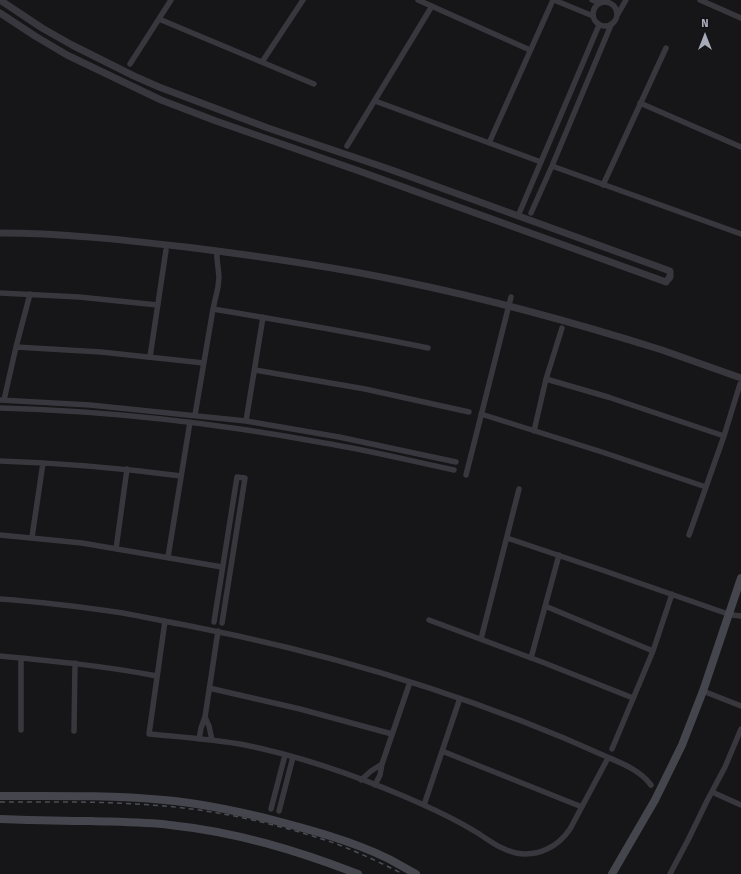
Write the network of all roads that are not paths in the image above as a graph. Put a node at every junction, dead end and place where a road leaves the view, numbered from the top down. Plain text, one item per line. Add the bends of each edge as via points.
1 (0, 0) edge
2 (171, 0) edge
3 (303, 0) edge
4 (418, 0) edge
5 (553, 0) edge
6 (592, 0) edge
7 (626, 0) edge
8 (700, 0) edge
9 (613, 2) edge
10 (600, 3) junction
11 (432, 6) junction
12 (0, 13) edge
13 (618, 15) junction
14 (593, 16) junction
15 (741, 18) edge
16 (159, 19) junction
17 (599, 25) junction
18 (611, 25) junction
19 (666, 48) dead end
20 (530, 50) junction
21 (262, 62) junction
22 (130, 64) dead end
23 (314, 84) dead end
24 (192, 100) junction
25 (375, 101) junction
26 (640, 102) junction
27 (202, 103) junction
28 (186, 110) junction
29 (199, 114) junction
30 (489, 143) junction
31 (347, 146) dead end
32 (741, 147) edge
33 (541, 162) junction
34 (552, 166) junction
35 (603, 185) junction
36 (468, 198) junction
37 (464, 209) junction
38 (531, 213) dead end
39 (518, 216) junction
40 (0, 233) edge
41 (741, 234) edge
42 (166, 250) dead end
43 (217, 251) junction
44 (0, 293) edge
45 (30, 294) junction
46 (511, 296) dead end
47 (158, 305) junction
48 (508, 306) junction
49 (213, 309) junction
50 (263, 317) junction
51 (562, 328) dead end
52 (16, 347) junction
53 (428, 348) dead end
54 (150, 357) junction
55 (204, 363) junction
56 (255, 370) junction
57 (546, 379) junction
58 (740, 381) edge
59 (2, 400) edge
60 (0, 408) edge
61 (469, 412) dead end
62 (481, 414) junction
63 (194, 416) junction
64 (246, 421) junction
65 (190, 422) junction
66 (534, 431) junction
67 (724, 436) junction
68 (432, 456) junction
69 (0, 460) edge
70 (456, 462) dead end
71 (43, 463) junction
72 (429, 465) junction
73 (127, 469) junction
74 (454, 470) dead end
75 (466, 475) dead end
76 (181, 476) junction
77 (706, 486) junction
78 (519, 489) dead end
79 (0, 535) edge
80 (689, 536) dead end
81 (32, 537) junction
82 (507, 538) junction
83 (116, 548) junction
84 (559, 556) junction
85 (168, 557) junction
86 (222, 567) junction
87 (741, 578) edge
88 (672, 594) junction
89 (218, 595) junction
90 (226, 596) junction
91 (0, 599) edge
92 (545, 606) junction
93 (728, 614) junction
94 (741, 616) edge
95 (429, 620) dead end
96 (166, 621) junction
97 (214, 622) dead end
98 (222, 623) dead end
99 (218, 631) junction
100 (481, 639) junction
101 (653, 651) junction
102 (0, 656) edge
103 (21, 658) junction
104 (531, 658) junction
105 (76, 663) junction
106 (157, 676) junction
107 (410, 682) junction
108 (209, 688) junction
109 (703, 691) junction
110 (460, 698) junction
111 (634, 698) junction
112 (741, 706) edge
113 (205, 717) junction
114 (741, 729) edge
115 (21, 730) dead end
116 (74, 731) dead end
117 (392, 734) junction
118 (200, 739) junction
119 (212, 740) junction
120 (612, 749) dead end
121 (442, 751) junction
122 (285, 755) junction
123 (293, 757) junction
124 (608, 758) junction
125 (382, 764) junction
126 (362, 780) junction
127 (375, 785) junction
128 (651, 785) dead end
129 (712, 792) junction
130 (0, 796) edge
131 (424, 805) junction
132 (741, 805) edge
133 (582, 807) junction
134 (271, 809) dead end
135 (279, 811) dead end
136 (0, 819) edge
137 (358, 874) edge
138 (416, 874) edge
139 (612, 874) edge
140 (670, 874) edge

1 - 24 street via 42,28 90,54 146,82
2 - 16 street
3 - 21 street
4 - 11 street
5 - 14 street
5 - 20 street
6 - 10 street
7 - 13 street
8 - 15 street
9 - 10 street
9 - 13 street
10 - 14 street via 595,7
11 - 20 street
11 - 25 street
12 - 28 street via 72,58
13 - 18 street
14 - 17 street
16 - 21 street
16 - 22 street
17 - 18 street
17 - 33 street
18 - 34 street
19 - 26 street
20 - 30 street
21 - 23 street
24 - 27 street
24 - 28 street via 191,107
25 - 30 street
25 - 31 street
26 - 32 street
26 - 35 street
27 - 29 street via 197,108
27 - 36 street
28 - 29 street
29 - 37 street
30 - 33 street
33 - 39 street
34 - 35 street
34 - 38 street
35 - 41 street
36 - 37 street
36 - 39 street
37 - 39 street via 666,282 670,277 670,271
40 - 43 street via 104,238
42 - 47 street
43 - 48 street via 401,281
43 - 49 street via 219,282
44 - 45 street
45 - 47 street via 104,298
45 - 52 street
46 - 48 street
47 - 54 street
48 - 58 street via 664,351
48 - 62 street
49 - 50 street
49 - 55 street
50 - 53 street
50 - 56 street
51 - 57 street
52 - 54 street
52 - 59 street
54 - 55 street
55 - 63 street
56 - 61 street via 365,389
56 - 64 street
57 - 66 street
57 - 67 street
58 - 67 street
59 - 63 street via 90,405
60 - 65 street
62 - 66 street
62 - 75 street
63 - 64 street
64 - 68 street
65 - 72 street via 326,443
65 - 76 street
66 - 77 street
67 - 77 street
68 - 70 street
68 - 72 street
69 - 71 street
71 - 73 street
71 - 81 street
72 - 74 street
73 - 76 street
73 - 83 street
76 - 85 street
77 - 80 street
78 - 82 street
79 - 81 street
81 - 83 street
82 - 84 street
82 - 100 street
83 - 85 street
84 - 88 street
84 - 92 street
85 - 86 street
86 - 89 street
86 - 90 street via 237,477 244,478
87 - 93 main road
88 - 93 street
88 - 101 street
89 - 90 street
89 - 97 street
90 - 98 street
91 - 96 street via 99,610
92 - 101 street
92 - 104 street
93 - 94 street
93 - 109 main road
95 - 100 street
96 - 99 street
96 - 106 street
99 - 107 street via 321,656
99 - 108 street
100 - 104 street
101 - 111 street
102 - 103 street
103 - 105 street
103 - 115 street
104 - 111 street
105 - 106 street
105 - 116 street
106 - 118 street via 149,734
107 - 110 street
107 - 117 street
108 - 113 street
108 - 117 street
109 - 112 street
109 - 139 main road via 664,783
110 - 121 street
110 - 124 street
111 - 120 street
113 - 118 street
113 - 119 street
114 - 129 street
117 - 125 street
118 - 119 street
119 - 122 street
121 - 131 street
121 - 133 street
122 - 123 street
122 - 134 street
123 - 126 street
123 - 135 street
124 - 128 street via 634,770
124 - 133 street
125 - 126 street
125 - 127 street
126 - 127 street
127 - 131 street
129 - 132 street
129 - 140 street
130 - 138 main road via 121,798 199,804 264,818 343,840 389,859
131 - 133 street via 504,849 527,854 544,851 559,842 570,829
136 - 137 main road via 131,822 209,830 285,848

